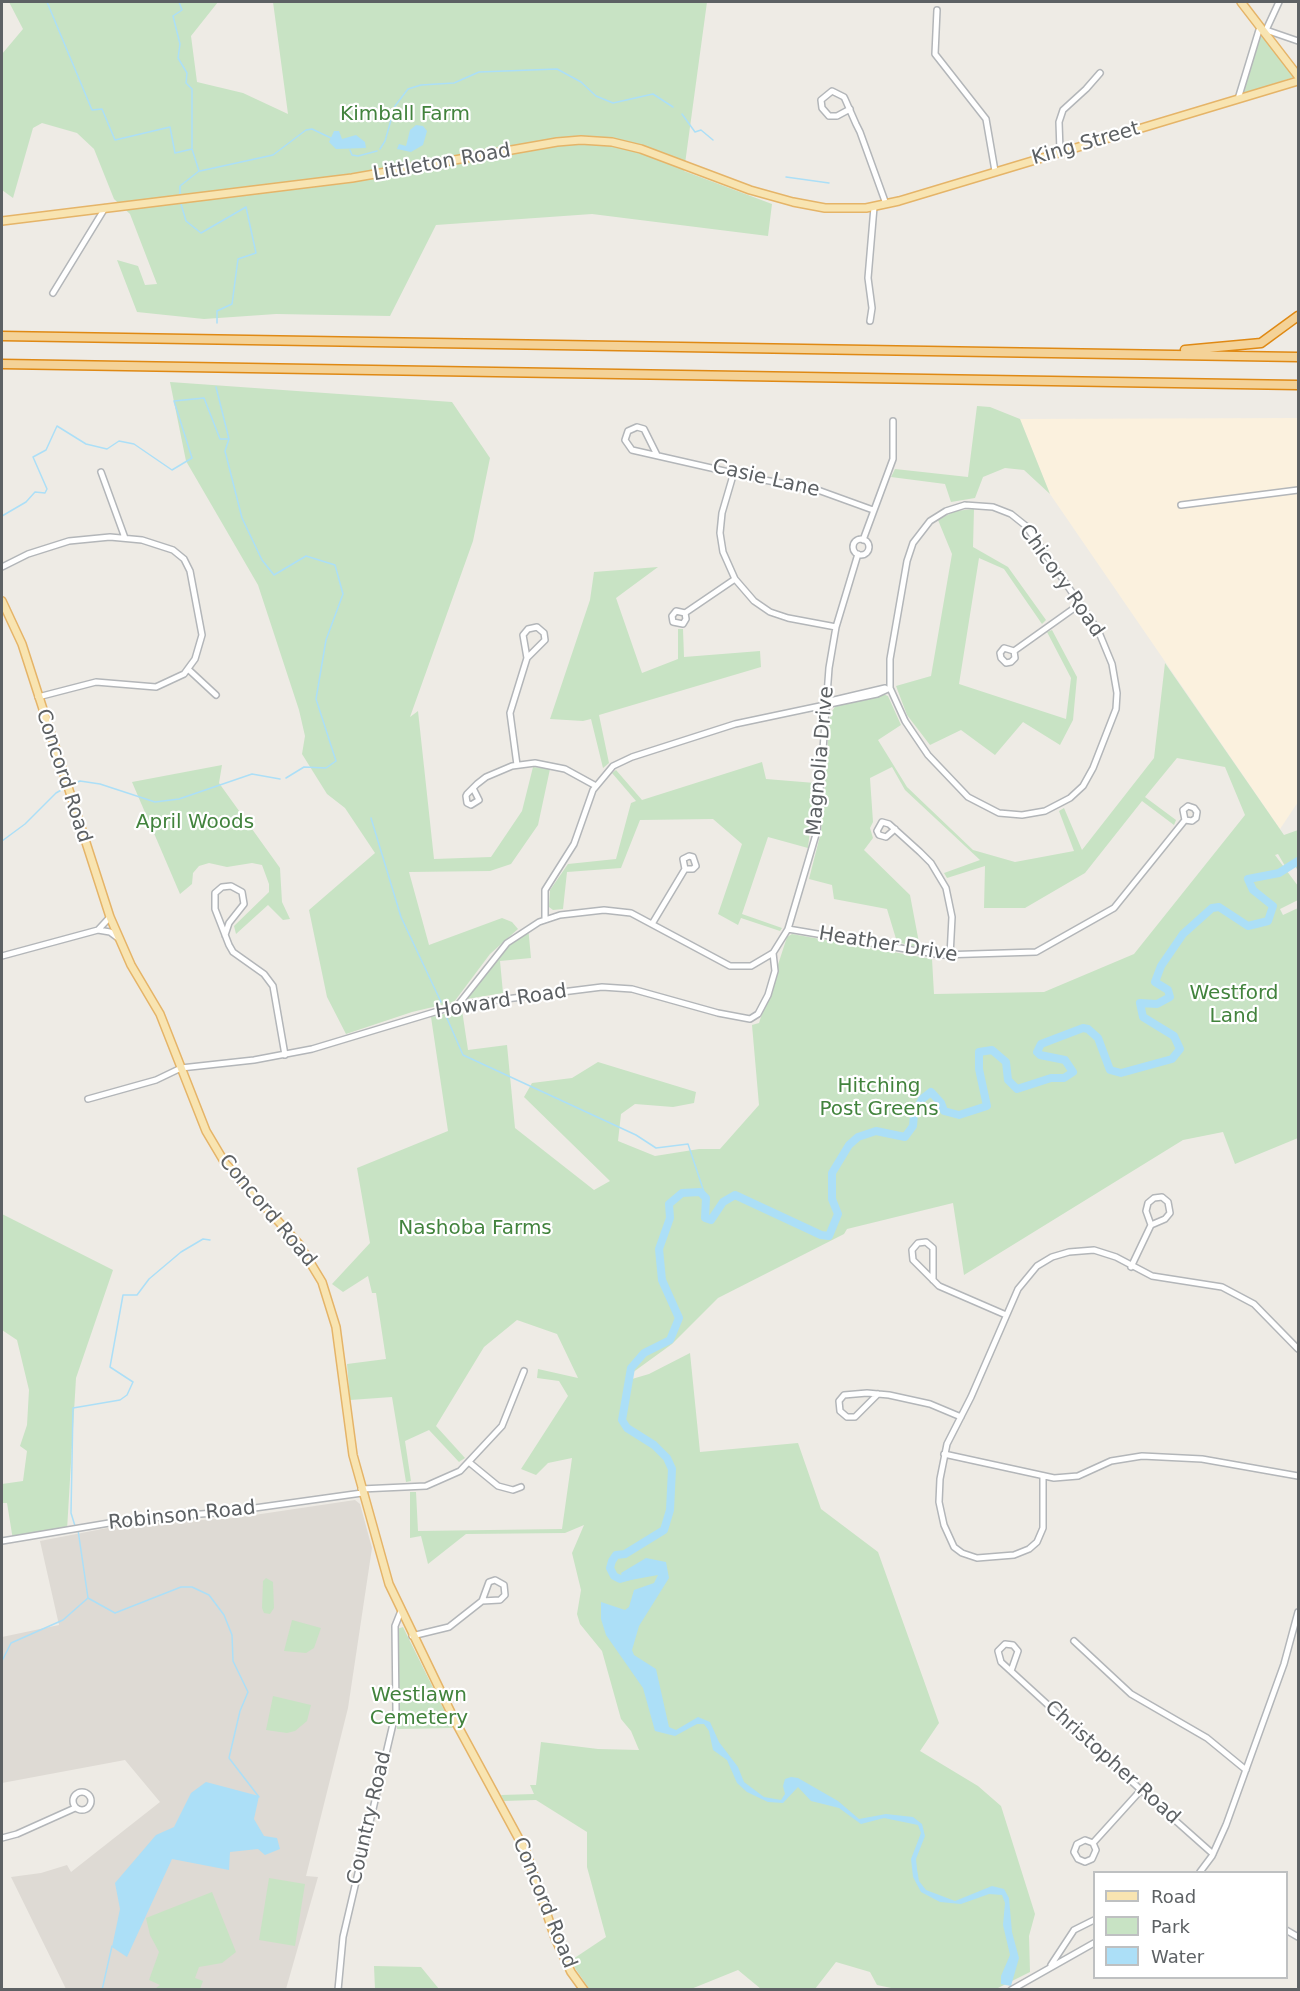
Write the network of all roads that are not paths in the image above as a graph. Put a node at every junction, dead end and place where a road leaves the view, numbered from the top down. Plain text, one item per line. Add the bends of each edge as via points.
1 (1241, 2) edge
2 (1279, 2) edge
3 (937, 10) dead end
4 (1266, 30) junction
5 (1299, 41) edge
6 (1100, 73) dead end
7 (1299, 76) edge
8 (1299, 81) edge
9 (1238, 99) junction
10 (850, 109) junction
11 (1060, 151) junction
12 (995, 171) junction
13 (886, 204) junction
14 (874, 207) junction
15 (105, 208) junction
16 (2, 221) edge
17 (53, 293) dead end
18 (1299, 316) edge
19 (870, 321) dead end
20 (2, 336) edge
21 (1096, 354) junction
22 (1299, 357) edge
23 (2, 364) edge
24 (1299, 385) edge
25 (893, 421) dead end
26 (657, 455) junction
27 (100, 472) dead end
28 (734, 472) junction
29 (1299, 490) edge
30 (1181, 504) dead end
31 (873, 510) junction
32 (125, 538) junction
33 (863, 540) junction
34 (858, 554) junction
35 (2, 567) edge
36 (735, 579) junction
37 (2, 601) edge
38 (1080, 604) junction
39 (685, 613) dead end
40 (5, 614) edge
41 (836, 627) junction
42 (1014, 651) dead end
43 (527, 658) junction
44 (188, 669) junction
45 (890, 688) junction
46 (216, 695) dead end
47 (38, 697) junction
48 (825, 703) junction
49 (518, 765) junction
50 (596, 786) junction
51 (473, 788) dead end
52 (1185, 820) dead end
53 (895, 830) dead end
54 (685, 869) dead end
55 (110, 917) junction
56 (545, 919) junction
57 (652, 924) junction
58 (788, 929) junction
59 (98, 930) junction
60 (225, 935) junction
61 (118, 938) junction
62 (773, 953) junction
63 (2, 956) edge
64 (950, 956) junction
65 (458, 1005) junction
66 (285, 1055) junction
67 (181, 1068) junction
68 (88, 1099) dead end
69 (1151, 1224) junction
70 (1131, 1267) junction
71 (933, 1280) junction
72 (1006, 1315) junction
73 (1299, 1349) edge
74 (524, 1371) dead end
75 (878, 1394) junction
76 (961, 1417) junction
77 (944, 1454) junction
78 (470, 1463) junction
79 (1299, 1476) edge
80 (1043, 1477) junction
81 (521, 1487) dead end
82 (362, 1491) junction
83 (2, 1541) edge
84 (482, 1601) junction
85 (401, 1611) junction
86 (1299, 1612) edge
87 (412, 1636) junction
88 (1074, 1641) dead end
89 (1011, 1671) junction
90 (1246, 1770) junction
91 (1141, 1790) junction
92 (75, 1808) dead end
93 (2, 1838) edge
94 (1093, 1844) junction
95 (1213, 1854) junction
96 (1201, 1871) edge
97 (1093, 1921) edge
98 (1093, 1944) edge
99 (1048, 1969) junction
100 (339, 1989) edge
101 (584, 1989) edge
102 (1011, 1989) edge

1 - 4 main road
2 - 4 street
3 - 12 street via 935,54 986,119
4 - 5 street
4 - 7 main road
4 - 9 street via 1259,30
6 - 11 street via 1063,110 1059,122
8 - 9 main road, King Street
9 - 11 main road, King Street
10 - 10 street via 838,92 826,93 821,100 829,116
10 - 13 street
11 - 12 main road, King Street
12 - 13 main road, King Street
13 - 14 main road, King Street
14 - 15 main road, Littleton Road via 825,208 793,202 641,149 588,140 352,178
14 - 19 street via 868,278
15 - 16 main road, Littleton Road
15 - 17 street
18 - 21 highway via 1267,340 1251,346
20 - 21 highway
21 - 22 highway
23 - 24 highway
25 - 31 street, Magnolia Drive via 893,459
26 - 26 street, Casie Lane via 630,448 625,440 628,431 637,426 644,429
26 - 28 street, Casie Lane
27 - 32 street
28 - 31 street, Casie Lane via 823,491
28 - 36 street via 720,532 726,562
29 - 30 street
31 - 33 street, Magnolia Drive
32 - 35 street via 69,541
32 - 44 street via 173,550 189,567 202,635 198,653
33 - 34 street, Magnolia Drive via 854,544
33 - 34 street, Magnolia Drive via 868,550
34 - 41 street, Magnolia Drive
36 - 39 street
36 - 41 street via 747,595 770,612
37 - 40 main road, Concord Road
38 - 42 street
38 - 45 street, Chicory Road via 1019,520 984,505 946,511 923,528 909,552 890,659
38 - 45 street, Chicory Road via 1109,655 1116,684 1116,709 1088,777 1071,798 1055,808 1034,814 1011,814 989,809 968,797 928,755 905,721
40 - 47 main road, Concord Road via 22,644
41 - 48 street, Magnolia Drive
43 - 43 street via 545,640 543,631 537,627 523,635
43 - 49 street via 510,712
44 - 46 street
44 - 47 street via 174,681 156,687 96,682
45 - 48 street
47 - 55 main road, Concord Road
48 - 50 street via 735,724 632,757 613,766
48 - 58 street, Magnolia Drive via 817,831
49 - 50 street via 540,763 559,767
49 - 51 street via 491,774
50 - 56 street via 574,844 545,890
52 - 64 street, Heather Drive via 1122,901 1051,946 1029,954
53 - 64 street via 931,863 946,888 952,917
54 - 57 street
55 - 59 street
55 - 61 main road, Concord Road
56 - 57 street via 612,910 631,913
56 - 65 street via 507,943
57 - 62 street via 730,966 751,966
58 - 62 street, Magnolia Drive
58 - 64 street, Heather Drive
59 - 61 street
59 - 63 street
60 - 60 street via 244,904 242,892 231,886 220,888 213,899
60 - 66 street via 235,955 264,974 273,986
61 - 67 main road, Concord Road via 160,1014
62 - 65 street, Howard Road via 775,971 768,995 758,1014 750,1019 619,987
65 - 66 street, Howard Road
66 - 67 street, Howard Road
67 - 68 street, Howard Road via 156,1080
67 - 82 main road, Concord Road via 215,1148 299,1244 322,1282 336,1327 349,1432
69 - 69 street via 1170,1213 1168,1202 1162,1197 1148,1203 1146,1211
69 - 70 street
70 - 72 street via 1094,1250 1060,1254 1030,1273
70 - 73 street via 1160,1278 1213,1284 1239,1294 1260,1308
71 - 71 street via 933,1248 926,1242 918,1243 912,1257
71 - 72 street via 945,1290
72 - 76 street
74 - 78 street, Robinson Road via 502,1426
75 - 75 street via 847,1394 839,1401 840,1411 855,1417
75 - 76 street via 930,1404
76 - 77 street
77 - 80 street
77 - 80 street via 939,1490 944,1525 954,1547 972,1557 1019,1554 1036,1542 1043,1528
78 - 81 street via 498,1486 513,1490
78 - 82 street, Robinson Road via 449,1479 433,1485
79 - 80 street via 1202,1459 1142,1456 1111,1461 1078,1476
82 - 83 street, Robinson Road via 226,1512 117,1521
82 - 85 main road, Concord Road via 389,1584
84 - 84 street via 489,1582 495,1580 504,1585 505,1595 500,1600
84 - 87 street via 449,1627
85 - 87 main road, Concord Road
85 - 100 street, Country Road via 395,1626 396,1711 345,1930
86 - 90 street
87 - 101 main road, Concord Road via 526,1852 555,1938
88 - 90 street via 1131,1694 1204,1737
89 - 89 street, Christopher Road via 998,1657 1005,1644 1018,1651
89 - 91 street, Christopher Road
90 - 95 street
91 - 94 street
91 - 95 street, Christopher Road
92 - 93 street
94 - 94 street via 1085,1840 1077,1844 1074,1852 1078,1859 1085,1862 1094,1858
95 - 96 street
97 - 99 street via 1074,1930
98 - 99 street
99 - 102 street

